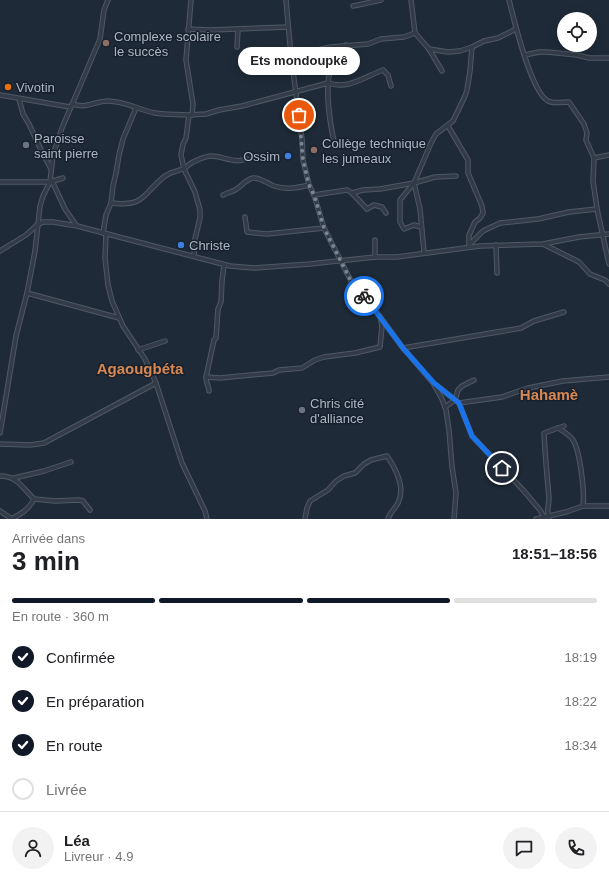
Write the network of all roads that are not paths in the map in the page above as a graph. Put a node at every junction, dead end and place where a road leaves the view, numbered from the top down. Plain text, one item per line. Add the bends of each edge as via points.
1 (108, 0) edge
2 (191, 0) edge
3 (286, 0) edge
4 (382, 0) edge
5 (411, 0) edge
6 (509, 0) edge
7 (353, 6) dead end
8 (288, 27) junction
9 (516, 28) junction
10 (188, 29) junction
11 (238, 29) junction
12 (415, 33) junction
13 (346, 45) junction
14 (237, 47) dead end
15 (472, 48) junction
16 (429, 49) junction
17 (525, 55) junction
18 (291, 56) junction
19 (609, 58) edge
20 (442, 71) dead end
21 (328, 83) junction
22 (391, 86) dead end
23 (296, 91) junction
24 (0, 95) edge
25 (19, 99) junction
26 (71, 106) junction
27 (136, 108) junction
28 (191, 115) junction
29 (448, 126) junction
30 (334, 142) dead end
31 (42, 152) junction
32 (54, 155) junction
33 (609, 155) edge
34 (594, 158) junction
35 (247, 159) dead end
36 (50, 169) junction
37 (184, 169) junction
38 (456, 176) dead end
39 (63, 178) dead end
40 (51, 181) junction
41 (0, 182) edge
42 (414, 183) junction
43 (309, 185) junction
44 (352, 193) junction
45 (223, 195) dead end
46 (314, 195) junction
47 (111, 203) junction
48 (597, 209) junction
49 (386, 213) dead end
50 (244, 217) dead end
51 (37, 225) junction
52 (77, 226) junction
53 (421, 227) junction
54 (324, 228) junction
55 (104, 233) junction
56 (609, 234) edge
57 (603, 235) junction
58 (375, 240) dead end
59 (543, 244) junction
60 (496, 245) junction
61 (469, 246) junction
62 (0, 251) edge
63 (424, 252) junction
64 (194, 256) junction
65 (375, 257) junction
66 (340, 260) junction
67 (609, 264) edge
68 (224, 265) junction
69 (497, 273) dead end
70 (609, 284) edge
71 (27, 293) junction
72 (564, 312) dead end
73 (119, 318) junction
74 (380, 318) junction
75 (165, 341) dead end
76 (403, 348) junction
77 (138, 350) junction
78 (206, 376) junction
79 (609, 377) edge
80 (474, 380) dead end
81 (156, 383) junction
82 (434, 383) junction
83 (209, 391) dead end
84 (455, 400) junction
85 (459, 403) junction
86 (445, 407) junction
87 (564, 426) dead end
88 (558, 428) junction
89 (0, 432) edge
90 (0, 444) edge
91 (71, 462) dead end
92 (0, 476) edge
93 (14, 478) junction
94 (34, 499) junction
95 (583, 506) junction
96 (609, 506) edge
97 (90, 510) dead end
98 (0, 511) edge
99 (547, 517) edge
100 (12, 519) edge
101 (207, 519) edge
102 (305, 519) edge
103 (388, 519) edge
104 (454, 519) edge
105 (536, 519) edge

1 - 26 street via 100,39
2 - 10 street
3 - 8 street
4 - 7 street
5 - 12 street
6 - 9 street
8 - 11 street
8 - 18 street
9 - 15 street
9 - 17 street
10 - 11 street
10 - 28 street via 186,60 193,104
11 - 14 street
12 - 13 street via 368,44
12 - 16 street
13 - 18 street
13 - 21 street via 330,70
15 - 16 street via 454,52
15 - 29 street via 467,90 456,116
16 - 20 street
17 - 19 street via 547,52
17 - 34 street via 540,94 551,102 570,103 584,124 587,142
18 - 23 street
21 - 22 street via 341,86 351,84 382,70 388,74
21 - 23 street
21 - 30 street
23 - 28 street via 242,106
23 - 43 street via 303,160
24 - 25 street
25 - 26 street
25 - 31 street via 21,111
26 - 27 street via 84,107 106,101 124,103
26 - 32 street
27 - 28 street via 157,114
27 - 47 street via 120,150
28 - 37 street via 181,155
29 - 42 street via 436,134
29 - 61 street via 468,160 468,173 482,206 483,213 469,235
31 - 32 street
31 - 36 street
32 - 36 street
33 - 34 street
34 - 48 street via 593,181
35 - 37 street via 240,162 212,156 191,163
36 - 40 street
37 - 47 street via 166,175 146,197 126,204
37 - 64 street via 200,210
38 - 42 street via 435,177
39 - 40 street
40 - 41 street
40 - 51 street via 40,206
40 - 52 street
42 - 44 street
42 - 53 street
42 - 53 street via 400,200 400,222 404,229 414,225
43 - 45 street via 285,188 253,178
43 - 46 street
44 - 46 street via 346,190
44 - 49 street via 367,209 374,205 382,206
46 - 54 street
47 - 55 street via 106,215
48 - 57 street
48 - 61 street via 500,223 483,231
50 - 54 street via 247,232 267,234
51 - 52 street via 53,222
51 - 62 street
51 - 71 street
52 - 55 street
53 - 63 street
54 - 66 street
55 - 64 street
55 - 73 street via 108,285
56 - 57 street
57 - 59 street
57 - 67 street
58 - 65 street
59 - 60 street
59 - 70 street via 579,262 590,274
60 - 61 street
60 - 69 street
61 - 63 street
63 - 65 street via 397,257
64 - 68 street
65 - 66 street
66 - 68 street via 254,268
66 - 74 street via 352,283
68 - 78 street via 216,338
71 - 73 street
71 - 89 street via 16,336
72 - 76 street via 534,321 521,328
73 - 77 street
74 - 76 street
74 - 78 street via 380,347 324,357 302,368 273,373 220,378
75 - 77 street
76 - 82 street
77 - 81 street
78 - 83 street
79 - 85 street via 563,380 502,397
80 - 84 street via 458,390
81 - 90 street via 44,442 30,445
81 - 101 street via 182,463
82 - 84 street
82 - 86 street
84 - 85 street
84 - 86 street
85 - 99 street via 472,436
86 - 104 street via 456,493
87 - 88 street
88 - 95 street via 572,438 580,460 585,498
88 - 99 street via 544,433 549,500
91 - 93 street
92 - 93 street
93 - 94 street
94 - 97 street via 79,500 87,504
94 - 100 street via 32,504
95 - 96 street
95 - 99 street
98 - 100 street
99 - 105 street
102 - 103 street via 310,501 316,496 328,490 344,476 355,473 371,460 387,456 400,480 398,504

